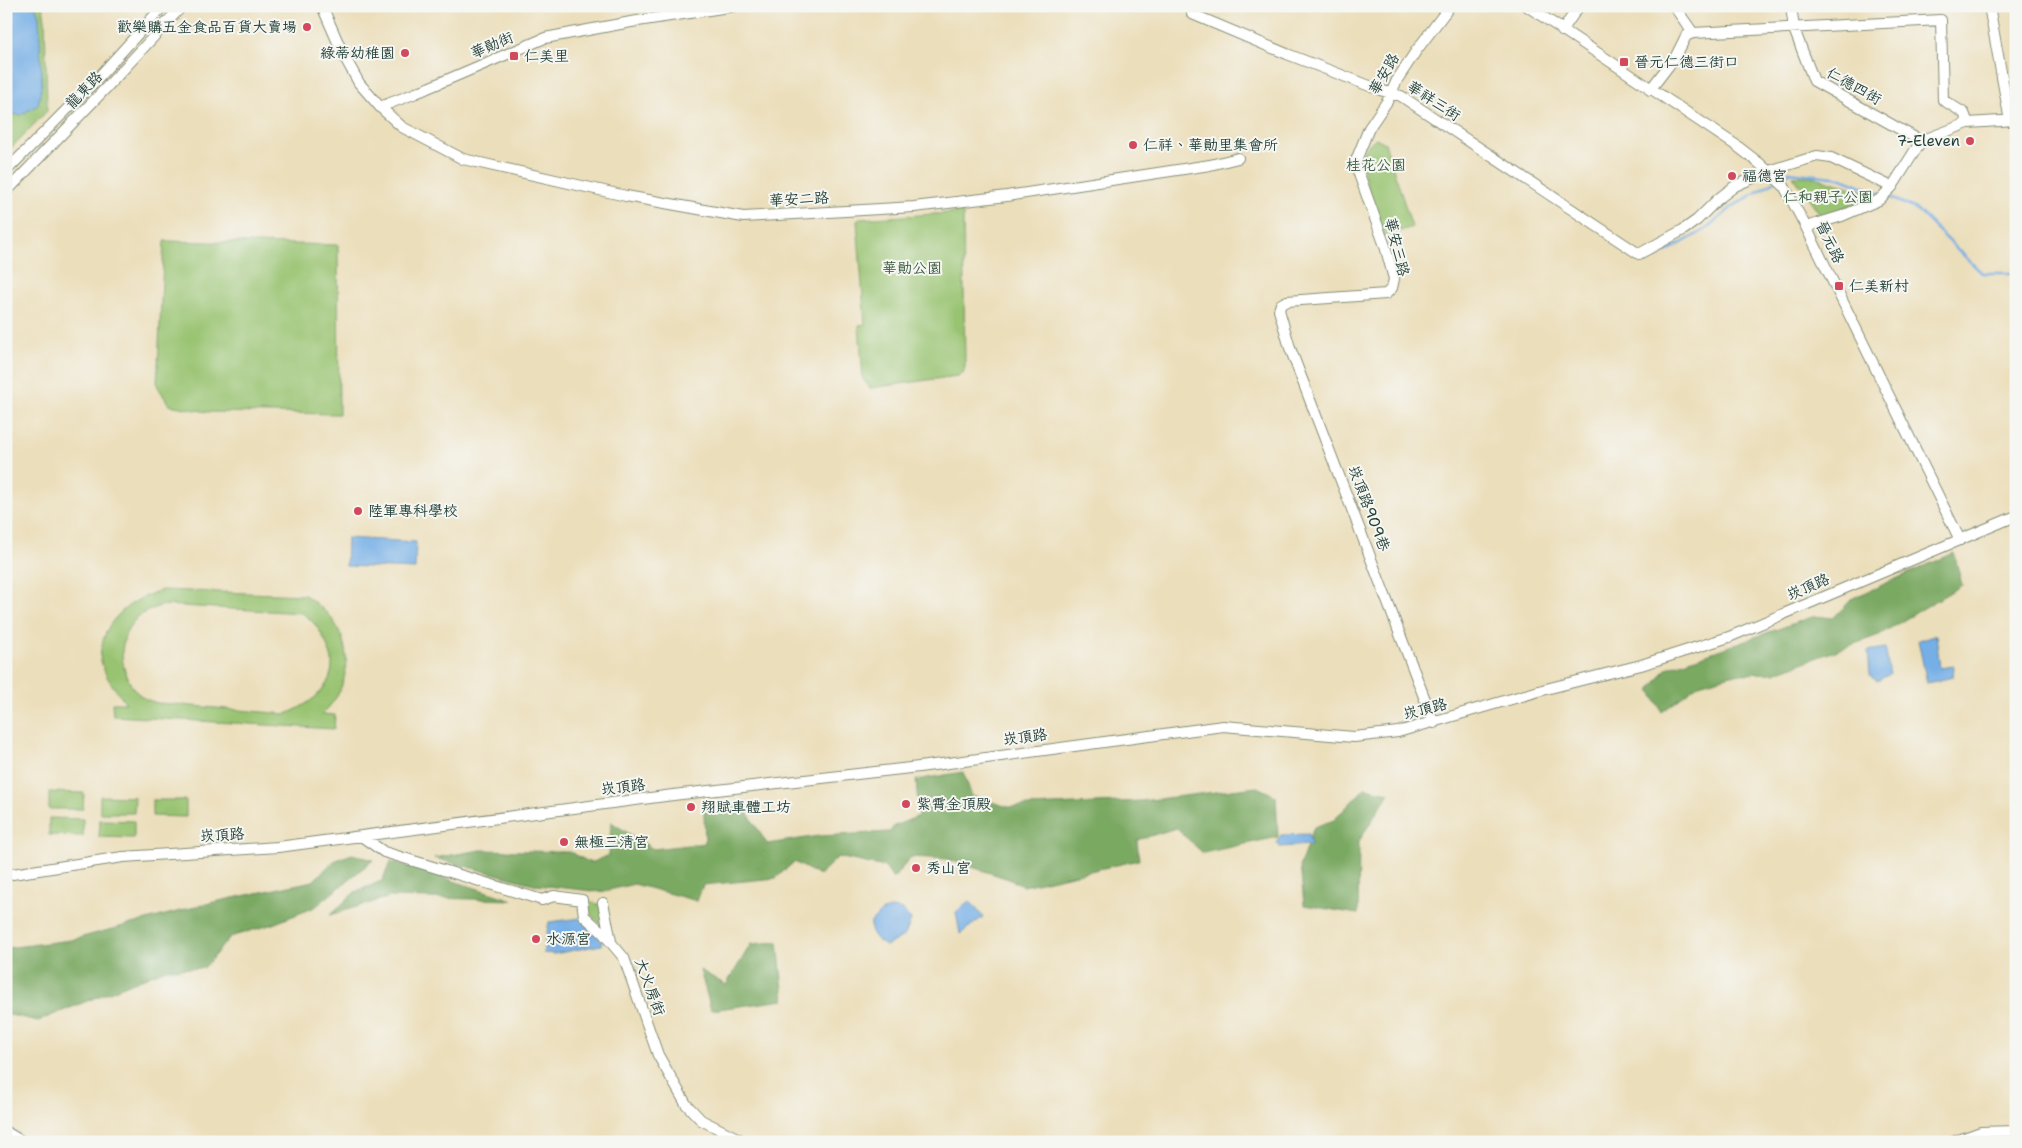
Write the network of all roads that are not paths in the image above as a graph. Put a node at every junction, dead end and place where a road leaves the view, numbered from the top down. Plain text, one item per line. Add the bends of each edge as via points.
1 (163, 6) edge
2 (182, 6) edge
3 (322, 6) edge
4 (735, 6) edge
5 (1450, 6) edge
6 (1527, 6) edge
7 (1579, 6) edge
8 (1674, 6) edge
9 (1791, 6) edge
10 (1989, 6) edge
11 (1192, 10) edge
12 (1794, 29) junction
13 (1562, 31) junction
14 (1693, 33) junction
15 (1650, 90) junction
16 (1391, 93) junction
17 (380, 107) junction
18 (2013, 120) edge
19 (1968, 123) junction
20 (1921, 141) junction
21 (1238, 158) dead end
22 (1355, 163) joint
23 (6, 171) edge
24 (1769, 171) junction
25 (1892, 187) junction
26 (6, 192) edge
27 (1806, 228) junction
28 (1281, 304) joint
29 (2016, 516) edge
30 (1960, 540) junction
31 (1434, 723) junction
32 (361, 836) junction
33 (6, 875) edge
34 (603, 903) dead end
35 (612, 943) junction
36 (2016, 1131) edge
37 (6, 1132) edge
38 (23, 1142) edge
39 (745, 1142) edge
40 (1953, 1142) edge

1 - 23 street, 龍東路 via 97,79
2 - 26 street, 龍東路
3 - 17 street via 359,83
4 - 17 street, 華勛街 via 545,38
5 - 16 street, 華安路 via 1416,51
6 - 13 street, 晉元路
7 - 13 street
8 - 14 street
9 - 12 street, 仁德四街
10 - 18 street
11 - 16 street, 華祥三街 via 1287,54
12 - 14 street
12 - 19 street via 1941,20 1943,100 1964,113
12 - 20 street, 仁德四街 via 1814,82
13 - 15 street, 晉元路
14 - 15 street via 1686,36 1676,56
15 - 24 street, 晉元路 via 1737,146
16 - 22 street, 華安路 via 1369,128
16 - 24 street, 華祥三街 via 1401,96 1639,254 1690,225 1735,186
17 - 21 street, 華安二路 via 402,127 463,158 626,196 743,217 914,207 1007,196
18 - 19 street
19 - 20 street
20 - 25 street
22 - 28 street, 華安三路 via 1385,246 1394,280 1392,288 1386,294
24 - 25 street via 1816,156 1832,158
24 - 27 street, 晉元路 via 1784,186
25 - 27 street via 1879,200
27 - 30 street, 晉元路
28 - 31 street, 崁頂路909巷 via 1279,310 1290,348
29 - 30 street, 崁頂路
30 - 31 street, 崁頂路 via 1729,637
31 - 32 street, 崁頂路 via 1398,732 1354,737 1223,726
32 - 33 street, 崁頂路 via 278,846 124,857
32 - 35 street, 大火房街 via 384,852 542,900 554,896 582,900 584,916
34 - 35 street
35 - 39 street, 大火房街 via 624,958 658,1055 686,1104 701,1120
36 - 40 street via 1981,1132
37 - 38 street

